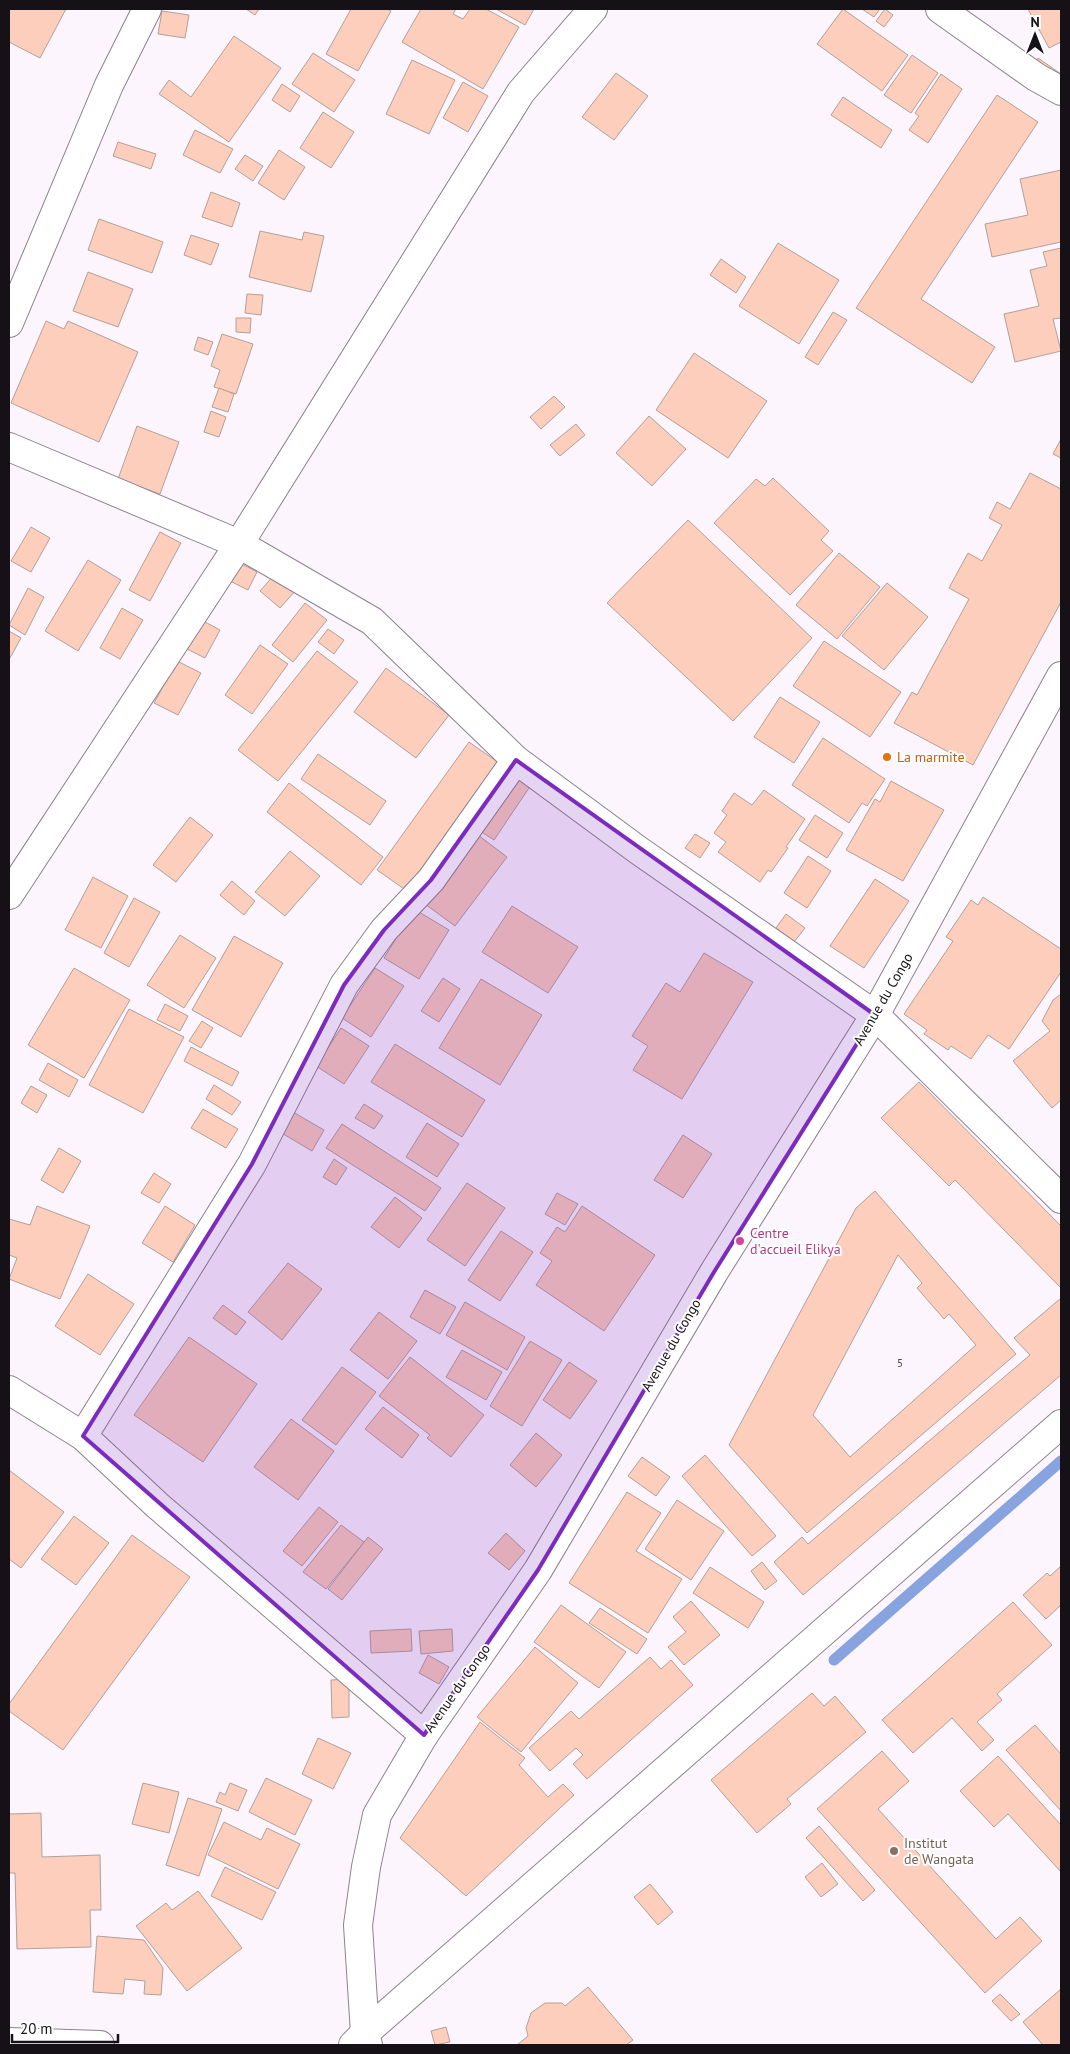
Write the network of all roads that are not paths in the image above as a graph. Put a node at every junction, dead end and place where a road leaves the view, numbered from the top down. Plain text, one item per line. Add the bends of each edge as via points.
1 (147, 9) edge
2 (593, 9) edge
3 (940, 9) edge
4 (1061, 91) edge
5 (9, 323) edge
6 (9, 447) edge
7 (239, 544) junction
8 (1061, 676) edge
9 (516, 760) junction
10 (9, 895) edge
11 (875, 1015) junction
12 (1061, 1199) edge
13 (9, 1390) edge
14 (1061, 1424) edge
15 (83, 1436) junction
16 (424, 1734) junction
17 (362, 2041) edge
18 (9, 2042) edge
19 (100, 2045) edge

1 - 5 street via 109,85
2 - 7 street via 520,92
3 - 4 street
6 - 7 street
7 - 9 street via 372,621
7 - 10 street
8 - 11 street, Avenue du Congo
9 - 11 street via 638,850
9 - 15 street via 431,880 384,930 344,985 252,1164
11 - 12 street
11 - 16 street, Avenue du Congo via 714,1272 538,1570
13 - 15 street
14 - 17 street
15 - 16 street via 157,1505
16 - 17 street, Avenue du Congo via 377,1815 366,1867 358,1925
18 - 19 street

